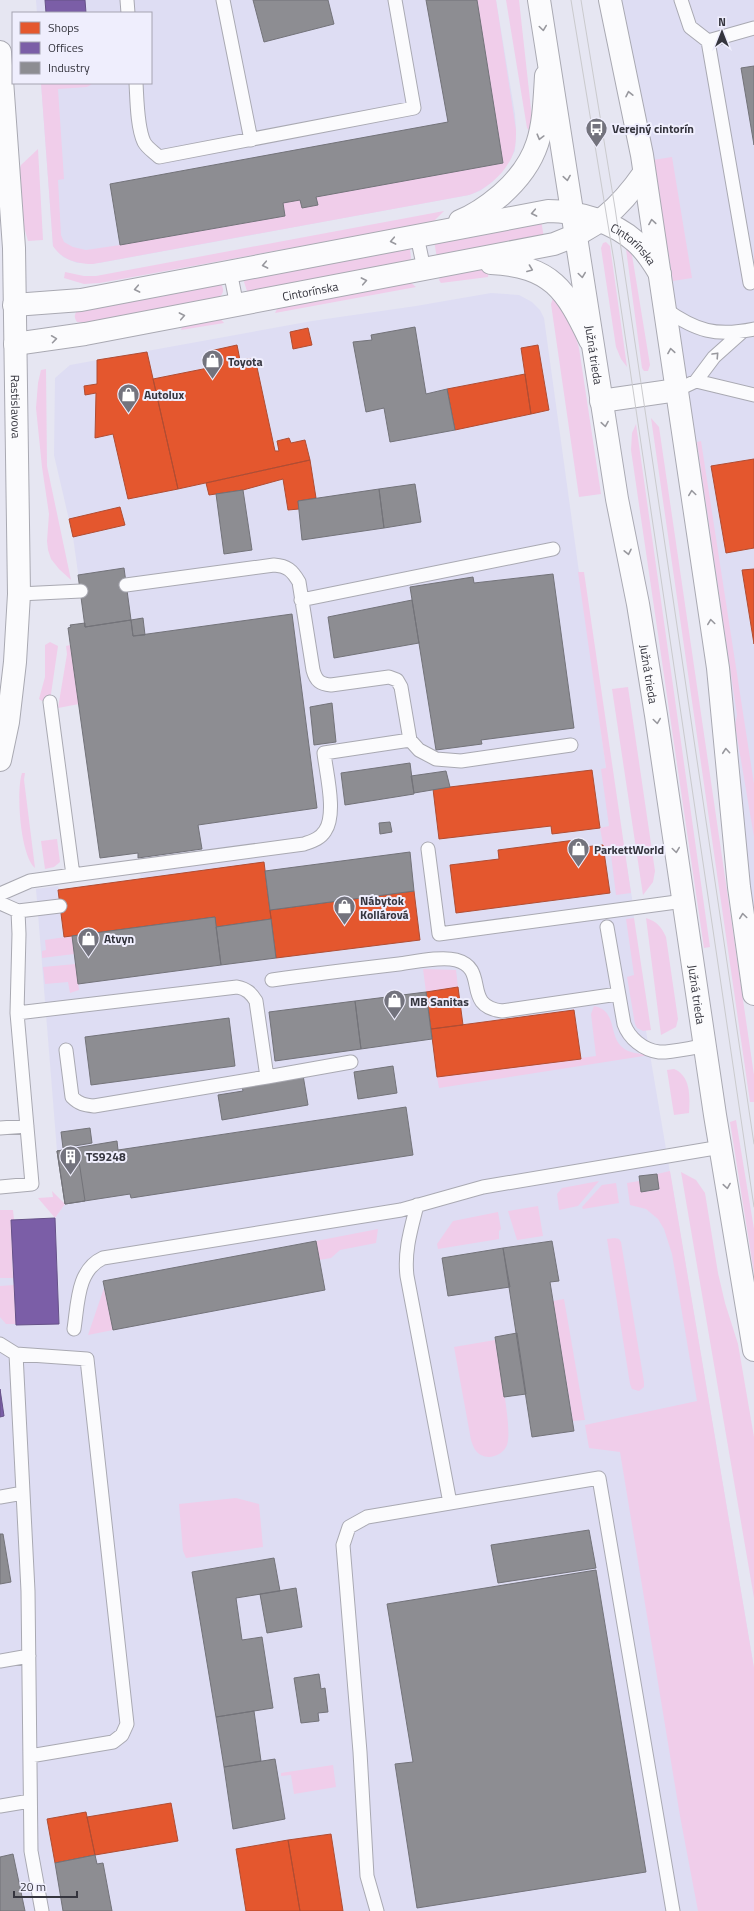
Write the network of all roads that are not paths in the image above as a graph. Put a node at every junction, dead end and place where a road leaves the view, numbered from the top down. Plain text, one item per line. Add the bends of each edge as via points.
1 (127, 0) edge
2 (223, 0) edge
3 (395, 0) edge
4 (539, 0) edge
5 (610, 0) edge
6 (681, 0) edge
7 (128, 12) edge
8 (754, 28) edge
9 (708, 41) junction
10 (0, 52) edge
11 (547, 56) junction
12 (136, 84) edge
13 (251, 140) junction
14 (644, 173) junction
15 (573, 212) junction
16 (600, 221) junction
17 (421, 235) junction
18 (577, 236) junction
19 (464, 262) junction
20 (424, 269) junction
21 (230, 272) junction
22 (660, 274) junction
23 (750, 283) dead end
24 (14, 305) junction
25 (237, 306) junction
26 (665, 308) junction
27 (748, 330) edge
28 (15, 344) junction
29 (592, 344) junction
30 (686, 385) junction
31 (754, 395) edge
32 (601, 401) junction
33 (552, 549) dead end
34 (126, 585) dead end
35 (80, 590) dead end
36 (19, 594) junction
37 (301, 600) junction
38 (50, 702) dead end
39 (410, 740) junction
40 (571, 746) dead end
41 (0, 760) edge
42 (428, 849) dead end
43 (73, 875) junction
44 (0, 894) edge
45 (684, 901) junction
46 (0, 903) edge
47 (60, 906) dead end
48 (18, 911) junction
49 (607, 926) dead end
50 (751, 958) edge
51 (272, 980) dead end
52 (618, 994) junction
53 (754, 994) edge
54 (17, 1013) junction
55 (705, 1046) junction
56 (66, 1050) dead end
57 (351, 1062) dead end
58 (266, 1077) junction
59 (27, 1126) junction
60 (0, 1128) edge
61 (721, 1148) junction
62 (0, 1187) edge
63 (418, 1205) junction
64 (74, 1329) dead end
65 (0, 1344) edge
66 (754, 1350) edge
67 (16, 1354) junction
68 (23, 1493) junction
69 (0, 1497) edge
70 (450, 1503) junction
71 (29, 1656) junction
72 (0, 1661) edge
73 (30, 1756) junction
74 (30, 1801) junction
75 (0, 1806) edge
76 (42, 1911) edge
77 (377, 1911) edge
78 (673, 1911) edge

1 - 7 lane
2 - 13 lane
3 - 13 lane via 414,108
4 -> 11 street, Južná trieda
14 -> 5 street
6 - 9 lane via 690,27
8 - 9 lane
9 - 23 lane
10 - 24 street, Rastislavova via 14,248
11 -> 15 street, Južná trieda
11 -> 17 street via 542,130 529,164 504,192 482,210
12 - 13 lane via 144,142 159,157
14 - 16 street, Cintorínska via 632,190
22 -> 14 street
15 - 16 street, Cintorínska
15 -> 17 street, Cintorínska via 548,211
15 - 18 street, Južná trieda
16 - 18 street, Cintorínska
16 - 22 street, Cintorínska via 635,241 649,256
17 - 20 lane
17 -> 21 street, Cintorínska
18 - 19 street, Cintorínska via 554,244
18 -> 29 street, Južná trieda
19 - 20 street, Cintorínska
19 -> 29 street via 520,266 546,277 562,291 572,305
25 -> 20 street, Cintorínska
21 -> 24 street, Cintorínska via 81,300
21 - 25 lane
22 - 26 street
24 - 28 street, Rastislavova
28 -> 25 street, Cintorínska
26 - 27 lane via 691,326 707,331 727,334
30 -> 26 street
30 -> 27 lane via 714,357
28 - 36 street, Rastislavova
29 - 32 street, Južná trieda
30 - 31 lane
30 - 32 street
50 -> 30 street via 738,887 718,668
32 -> 45 street, Južná trieda via 638,604
33 - 37 lane
34 - 37 lane via 285,566 298,582
35 - 36 lane
36 - 41 street, Rastislavova via 15,662 8,722
37 - 39 lane via 316,679 321,684 331,685 389,677 397,680 401,687
38 - 43 lane
39 - 40 lane via 419,750 436,759 461,761
39 - 43 lane via 324,753 331,809 326,831 316,840 304,844
42 - 45 lane via 439,934
43 - 44 lane via 30,881
45 - 55 street, Južná trieda
46 - 48 lane
47 - 48 lane
48 - 54 lane
49 - 52 lane
50 - 53 street
51 - 52 lane via 447,959 456,960 471,969 480,1000 484,1006 493,1010 502,1011
52 - 55 lane via 627,1032 636,1042 659,1052
54 - 58 lane via 237,987 245,989 256,1001
54 - 59 lane
55 - 61 street, Južná trieda
56 - 58 lane via 72,1097 85,1106
57 - 58 lane
59 - 60 lane
59 - 62 lane via 32,1184
61 - 63 lane via 483,1187
61 -> 66 street, Južná trieda
63 - 64 lane via 103,1258 94,1262 86,1271
63 - 70 lane via 405,1260
65 - 67 lane
67 - 68 lane
67 - 73 lane via 87,1358 127,1724 122,1736 114,1742
68 - 69 lane
68 - 71 lane
70 - 77 lane via 368,1517 349,1526 343,1545 360,1752 366,1876
70 - 78 lane via 599,1478
71 - 72 lane
71 - 73 lane
73 - 74 lane
74 - 75 lane
74 - 76 lane via 31,1851

